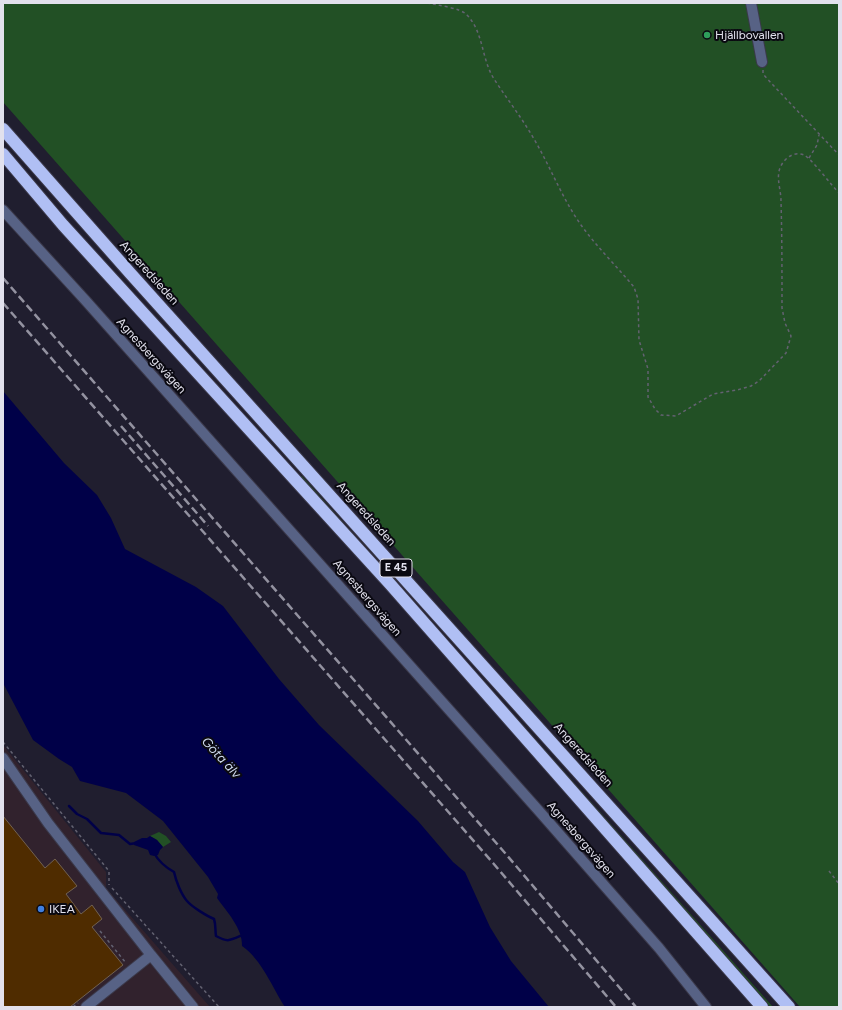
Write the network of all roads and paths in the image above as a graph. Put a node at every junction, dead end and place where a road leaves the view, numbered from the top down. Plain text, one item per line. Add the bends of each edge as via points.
1 (427, 3) edge
2 (751, 3) edge
3 (762, 62) joint
4 (3, 129) edge
5 (819, 134) junction
6 (3, 154) edge
7 (839, 155) edge
8 (809, 158) junction
9 (839, 193) edge
10 (3, 210) edge
11 (3, 742) edge
12 (3, 758) edge
13 (829, 871) dead end
14 (839, 884) edge
15 (100, 931) dead end
16 (151, 955) junction
17 (122, 968) dead end
18 (83, 1005) edge
19 (73, 1007) edge
20 (193, 1007) edge
21 (219, 1007) edge
22 (706, 1007) edge
23 (762, 1007) edge
24 (789, 1007) edge

1 - 8 path via 466,13 477,28 485,61 493,78 535,140 568,204 582,226 634,288 638,299 639,340 648,369 648,397 660,415 676,416 713,394 751,386 786,353 791,336 785,324 782,308 781,198 778,176 783,161 789,156 797,154
2 - 3 street
3 - 5 path via 763,74
4 - 24 highway, Angeredsleden / E 45
5 - 7 path
5 - 8 path via 817,145
6 - 23 highway, E 45 via 68,231 390,584
8 - 9 path
10 - 22 street, Agnesbergsvägen via 539,811 659,948
11 - 21 path via 109,871 109,885
12 - 16 street via 48,823
13 - 14 path
15 - 17 path via 127,964
16 - 18 street
16 - 20 street
18 - 19 path

